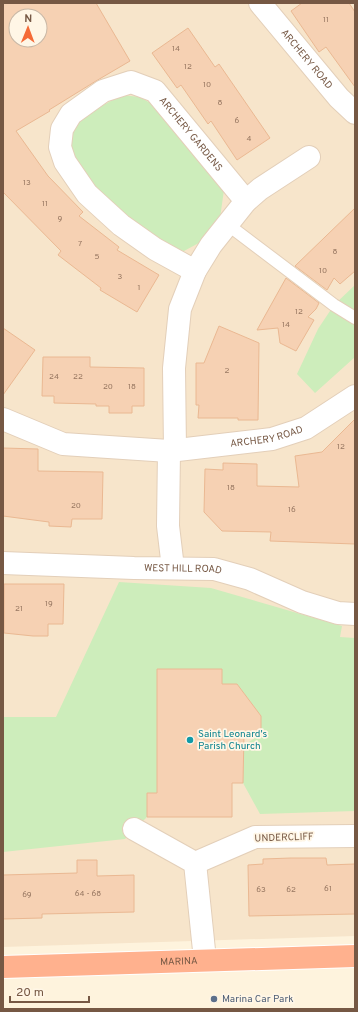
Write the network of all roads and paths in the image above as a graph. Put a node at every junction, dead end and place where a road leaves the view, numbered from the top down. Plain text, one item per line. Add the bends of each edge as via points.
1 (267, 5) edge
2 (355, 114) edge
3 (309, 157) dead end
4 (246, 201) junction
5 (227, 224) junction
6 (195, 271) junction
7 (355, 318) edge
8 (355, 396) edge
9 (3, 419) edge
10 (172, 451) junction
11 (3, 563) edge
12 (173, 568) junction
13 (355, 614) edge
14 (134, 829) dead end
15 (355, 836) edge
16 (195, 863) junction
17 (355, 956) edge
18 (205, 960) junction
19 (3, 967) edge

1 - 2 street, ARCHERY ROAD via 339,98
3 - 4 street
4 - 5 street
4 - 6 street, ARCHERY GARDENS via 155,91 131,82 102,91 71,114 62,129 60,147 64,162 88,194 121,225 155,249
5 - 6 street
5 - 7 lane
6 - 10 street via 180,309 174,368
8 - 10 street, ARCHERY ROAD via 306,428 272,439
9 - 10 street, ARCHERY ROAD via 63,444
10 - 12 street via 168,526
11 - 12 street, WEST HILL ROAD
12 - 13 street, WEST HILL ROAD via 214,569 250,580 302,602 338,613
14 - 16 street
15 - 16 street, UNDERCLIFF via 255,837
16 - 18 street
17 - 18 highway, MARINA
18 - 19 highway, MARINA

